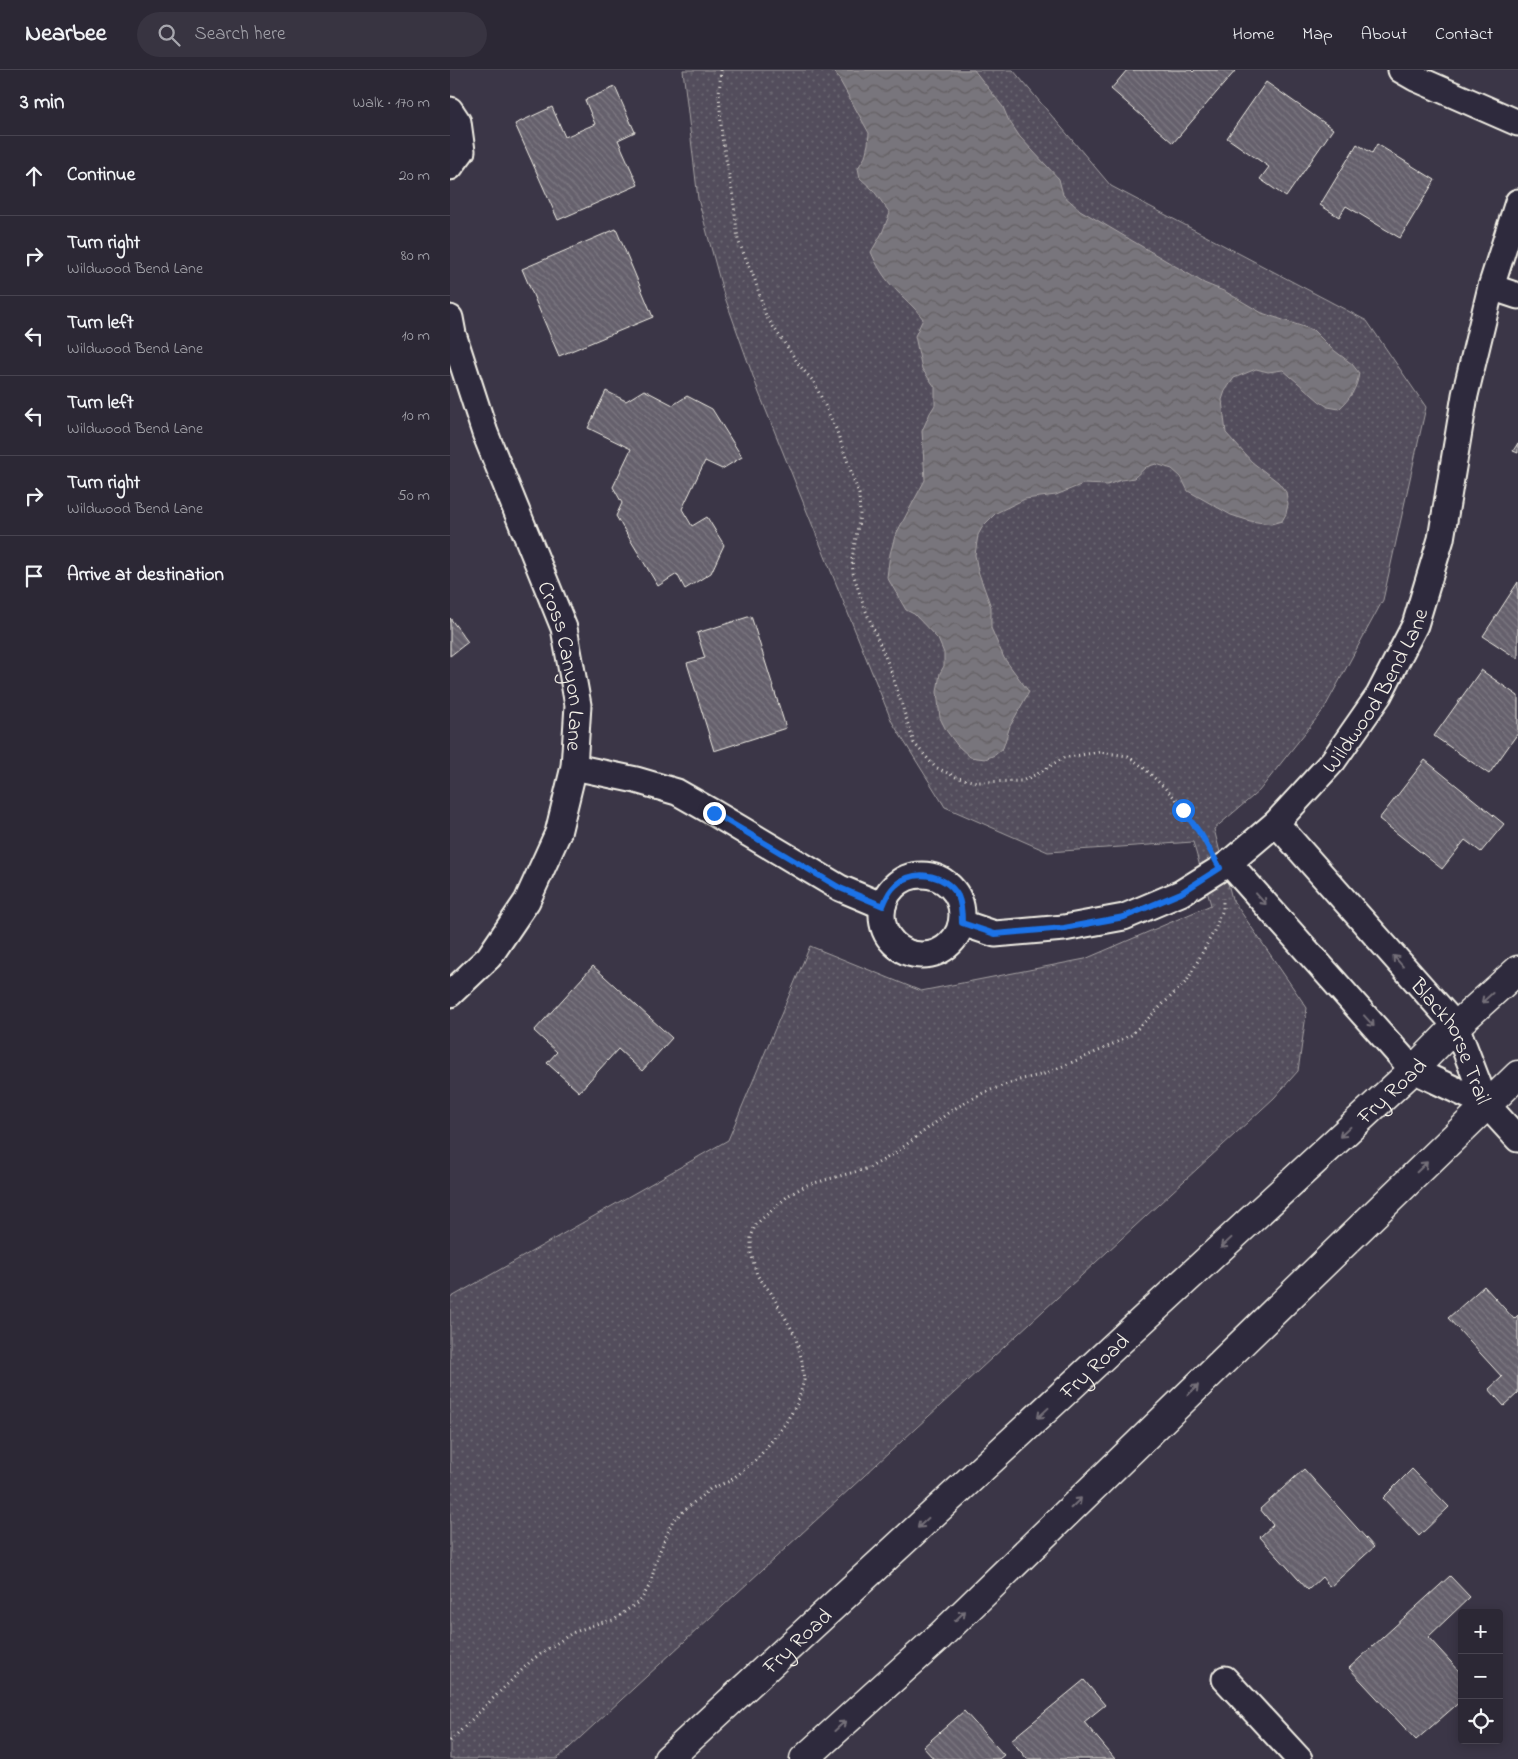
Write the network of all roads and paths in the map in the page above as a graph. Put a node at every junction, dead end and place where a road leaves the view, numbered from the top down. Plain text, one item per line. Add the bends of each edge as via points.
1 (721, 70) edge
2 (1402, 70) edge
3 (450, 110) edge
4 (1518, 123) edge
5 (450, 167) edge
6 (1518, 202) edge
7 (1492, 287) junction
8 (1518, 296) edge
9 (450, 318) edge
10 (459, 383) edge
11 (574, 767) junction
12 (1276, 823) junction
13 (1224, 866) junction
14 (883, 906) junction
15 (962, 923) junction
16 (1518, 970) edge
17 (450, 994) edge
18 (1456, 1026) junction
19 (1413, 1070) junction
20 (1518, 1075) edge
21 (1486, 1104) junction
22 (1518, 1139) edge
23 (1225, 1679) dead end
24 (450, 1742) edge
25 (668, 1759) edge
26 (804, 1759) edge
27 (1299, 1759) edge

1 - 13 path via 722,138 738,240 766,316 814,382 836,429 859,494 860,515 852,559 853,573 890,668 914,743 935,766 958,778 977,782 1022,781 1063,758 1099,752 1128,756 1176,799
2 - 4 street
3 - 5 street via 458,122 462,151
6 - 7 street, Wildwood Bend Lane
7 - 8 street
7 - 12 street, Wildwood Bend Lane via 1464,395 1441,539 1415,625 1379,695 1333,761
9 - 10 street, Cross Canyon Lane
10 - 11 street, Cross Canyon Lane via 485,432 564,628 578,705
11 - 14 street via 677,792 840,888
11 - 17 street, Cross Canyon Lane via 558,833 528,901 489,957
12 - 13 street, Wildwood Bend Lane
18 -> 12 street, Blackhorse Trail
13 - 15 street, Wildwood Bend Lane via 1181,893 1124,917 1064,928 995,934
13 -> 19 street, Blackhorse Trail
13 - 24 path via 1223,909 1187,982 1131,1035 1044,1074 985,1092 952,1110 894,1154 869,1168 807,1185 789,1195 755,1225 751,1253 757,1274 795,1335 802,1361 804,1380 798,1402 758,1458 730,1481 710,1489 673,1520 656,1560 651,1583 641,1600 614,1620 572,1633 533,1659
14 - 15 street via 891,890 901,880 913,876 936,877 948,884 958,896
14 - 15 street via 883,926 889,939 899,948 917,955 931,955 951,944
16 -> 18 main road, Fry Road
18 - 19 main road, Fry Road
18 - 21 street, Blackhorse Trail
19 - 21 street, Blackhorse Trail
19 -> 25 main road, Fry Road
20 - 21 main road
21 - 22 street
26 -> 21 main road via 940,1636
23 - 27 street

